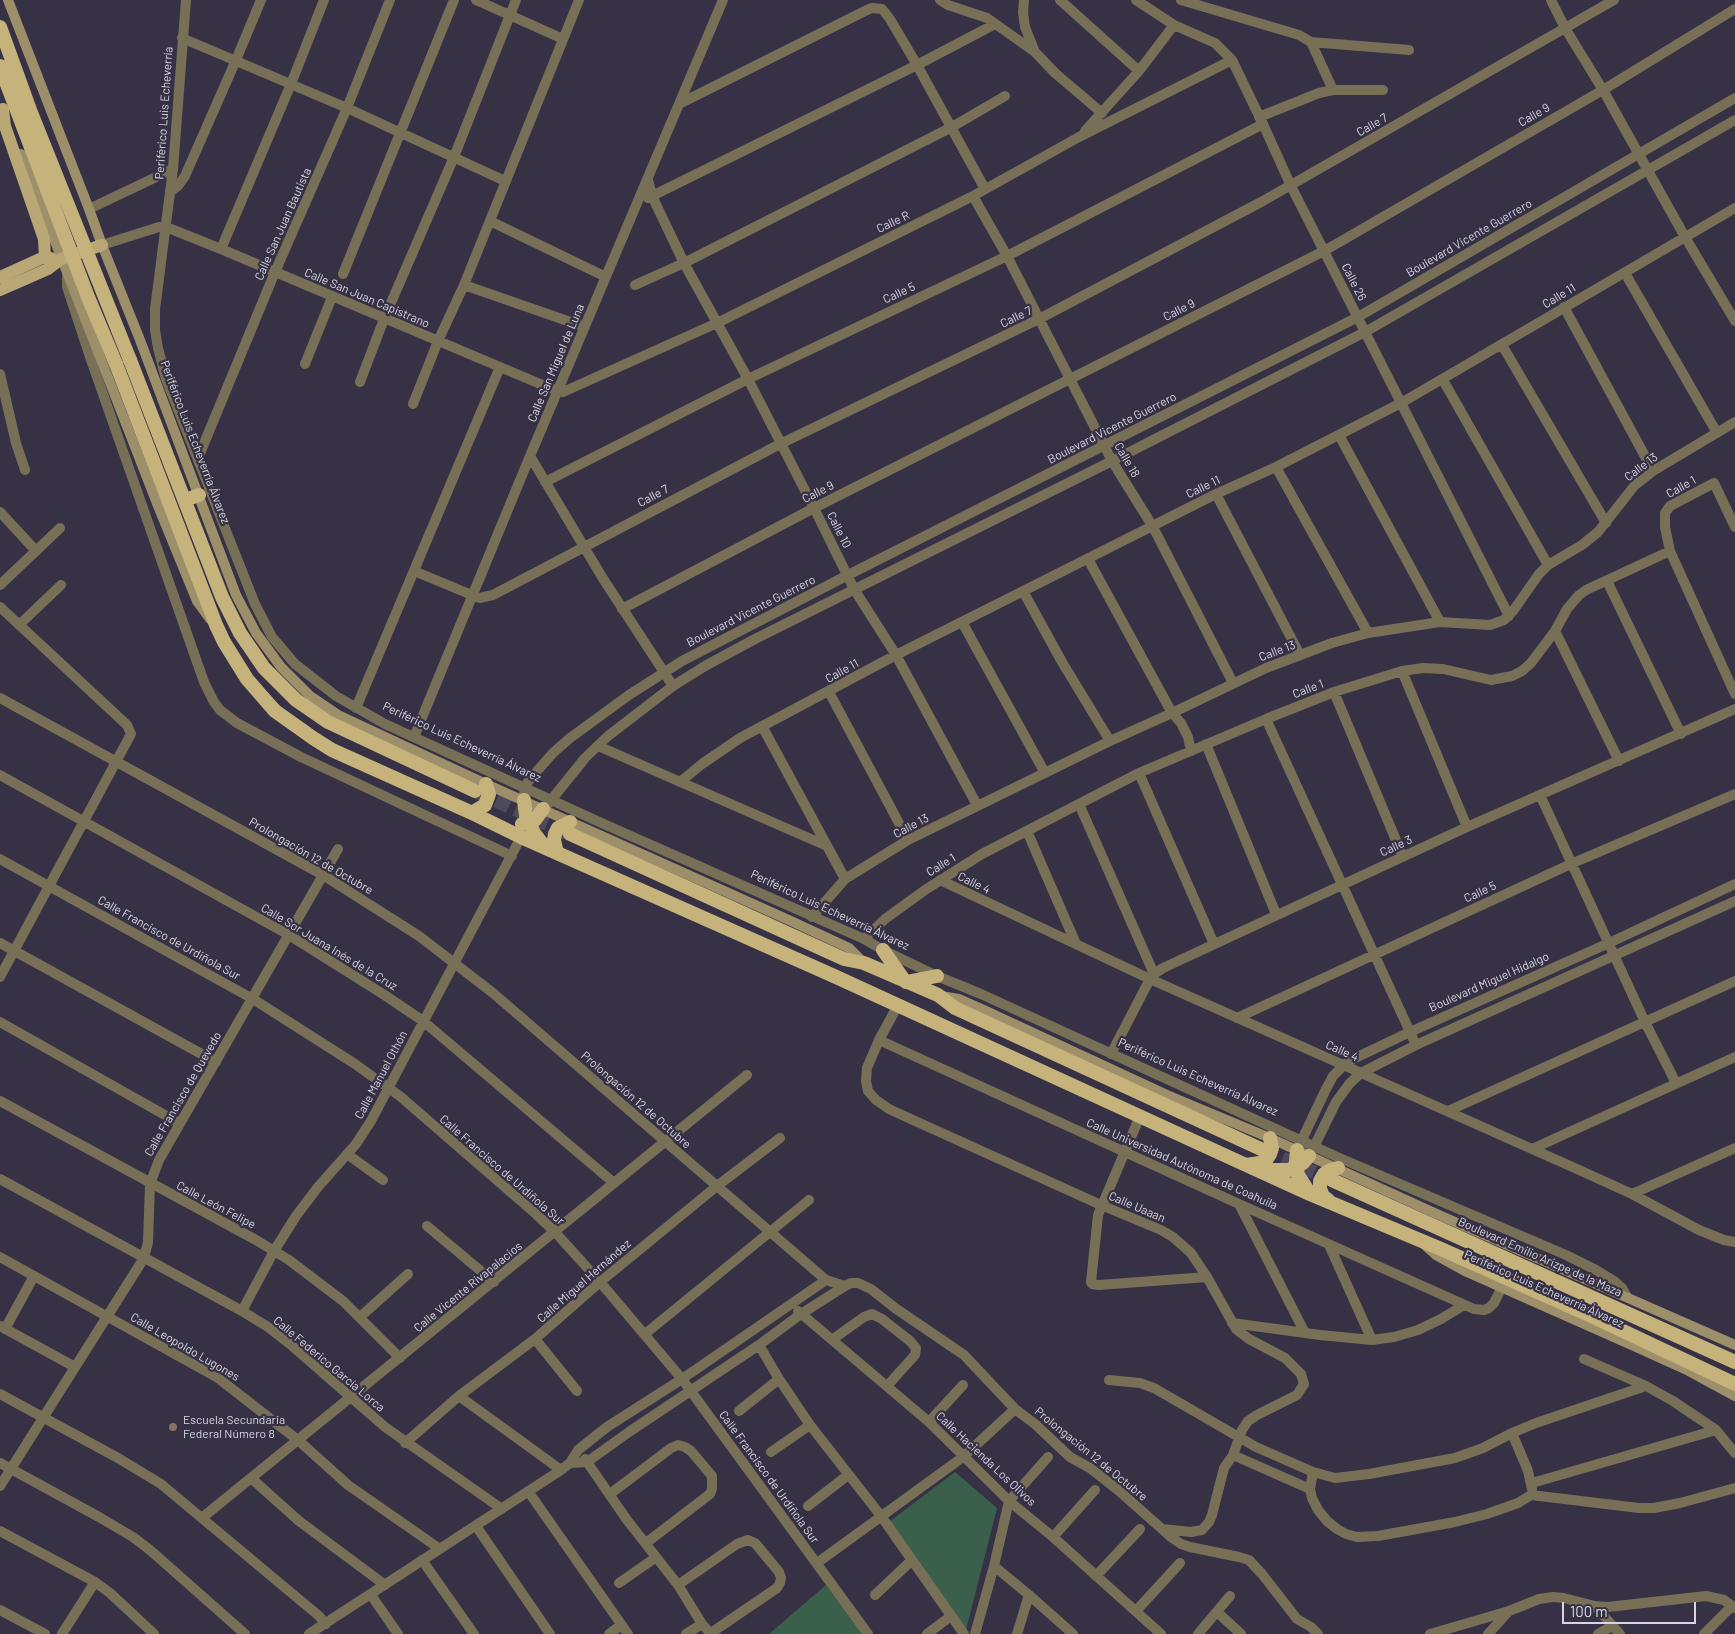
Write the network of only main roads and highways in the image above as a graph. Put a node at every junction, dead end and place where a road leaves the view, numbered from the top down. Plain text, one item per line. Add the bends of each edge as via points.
1 (8, 0) edge
2 (0, 27) edge
3 (0, 66) edge
4 (2, 104) edge
5 (89, 209) junction
6 (46, 218) junction
7 (102, 246) junction
8 (45, 258) junction
9 (61, 259) junction
10 (25, 273) junction
11 (0, 277) edge
12 (116, 282) junction
13 (0, 290) edge
14 (79, 303) junction
15 (123, 362) junction
16 (199, 495) junction
17 (185, 500) junction
18 (216, 625) junction
19 (480, 787) junction
20 (524, 794) junction
21 (547, 804) junction
22 (470, 812) junction
23 (529, 822) junction
24 (499, 826) junction
25 (570, 828) junction
26 (544, 846) junction
27 (557, 853) junction
28 (883, 950) road end
29 (937, 976) road end
30 (906, 981) junction
31 (1267, 1144) junction
32 (1305, 1148) junction
33 (1250, 1167) junction
34 (1296, 1168) junction
35 (1335, 1174) junction
36 (1310, 1194) junction
37 (1329, 1201) junction
38 (1419, 1240) junction
39 (1735, 1345) edge
40 (1735, 1362) edge
41 (1733, 1393) edge

1 - 5 main road, Periférico Luis Echeverría Álvarez
2 - 15 highway, Periférico Luis Echeverría Álvarez, bridge
3 - 15 highway, Periférico Luis Echeverría Álvarez, bridge via 88,297
4 - 6 main road, Periférico Luis Echeverría Álvarez
4 - 8 main road via 5,126 44,239
5 - 6 main road via 74,225 58,226
5 - 7 main road, Periférico Luis Echeverría Álvarez
6 - 9 main road, Periférico Luis Echeverría Álvarez
7 - 9 main road
7 - 12 main road, Periférico Luis Echeverría Álvarez
8 - 9 main road
8 - 10 main road
9 - 10 main road via 48,269
9 - 14 main road, Periférico Luis Echeverría Álvarez
10 - 11 main road
10 - 13 main road
12 - 14 main road via 100,280 92,283
12 - 16 main road, Periférico Luis Echeverría Álvarez via 167,396
14 - 18 main road, Periférico Luis Echeverría Álvarez via 197,601
15 - 17 highway, Periférico Luis Echeverría Álvarez
15 - 18 highway, Periférico Luis Echeverría Álvarez
16 - 17 highway
16 - 19 main road, Periférico Luis Echeverría Álvarez via 247,618 272,656 295,682 338,715
17 - 19 highway, Periférico Luis Echeverría Álvarez via 232,618 253,652 281,687 328,722
18 - 22 highway, Periférico Luis Echeverría Álvarez via 247,679 275,711 293,725 332,750
19 - 20 main road, Periférico Luis Echeverría Álvarez
19 - 22 highway via 489,794 485,805
20 - 21 main road, Periférico Luis Echeverría Álvarez
20 - 23 highway
21 - 23 highway via 540,815
21 - 25 main road, Periférico Luis Echeverría Álvarez
22 - 24 highway, Periférico Luis Echeverría Álvarez
23 - 24 highway
23 - 26 highway
24 - 26 highway, Periférico Luis Echeverría Álvarez
25 - 27 highway via 558,828 554,847
25 - 30 highway, Periférico Luis Echeverría Álvarez via 844,959 864,963
26 - 27 highway, Periférico Luis Echeverría Álvarez
27 - 33 highway, Periférico Luis Echeverría Álvarez
28 - 30 highway
29 - 30 highway
30 - 31 highway, Periférico Luis Echeverría Álvarez via 938,995 956,1008
31 - 32 main road, Periférico Luis Echeverría Álvarez
31 - 33 highway via 1272,1148 1266,1160
32 - 34 highway
32 - 35 main road, Periférico Luis Echeverría Álvarez
33 - 34 highway via 1282,1171
33 - 36 highway, Periférico Luis Echeverría Álvarez
34 - 36 highway
35 - 37 highway via 1330,1170 1320,1181 1323,1196
35 - 39 main road, Periférico Luis Echeverría Álvarez
35 - 40 highway, Boulevard Emilio Arizpe de la Maza
36 - 37 highway, Periférico Luis Echeverría Álvarez
37 - 38 highway, Periférico Luis Echeverría Álvarez
38 - 41 highway via 1577,1309
38 - 41 main road, Periférico Luis Echeverría Álvarez via 1450,1264

